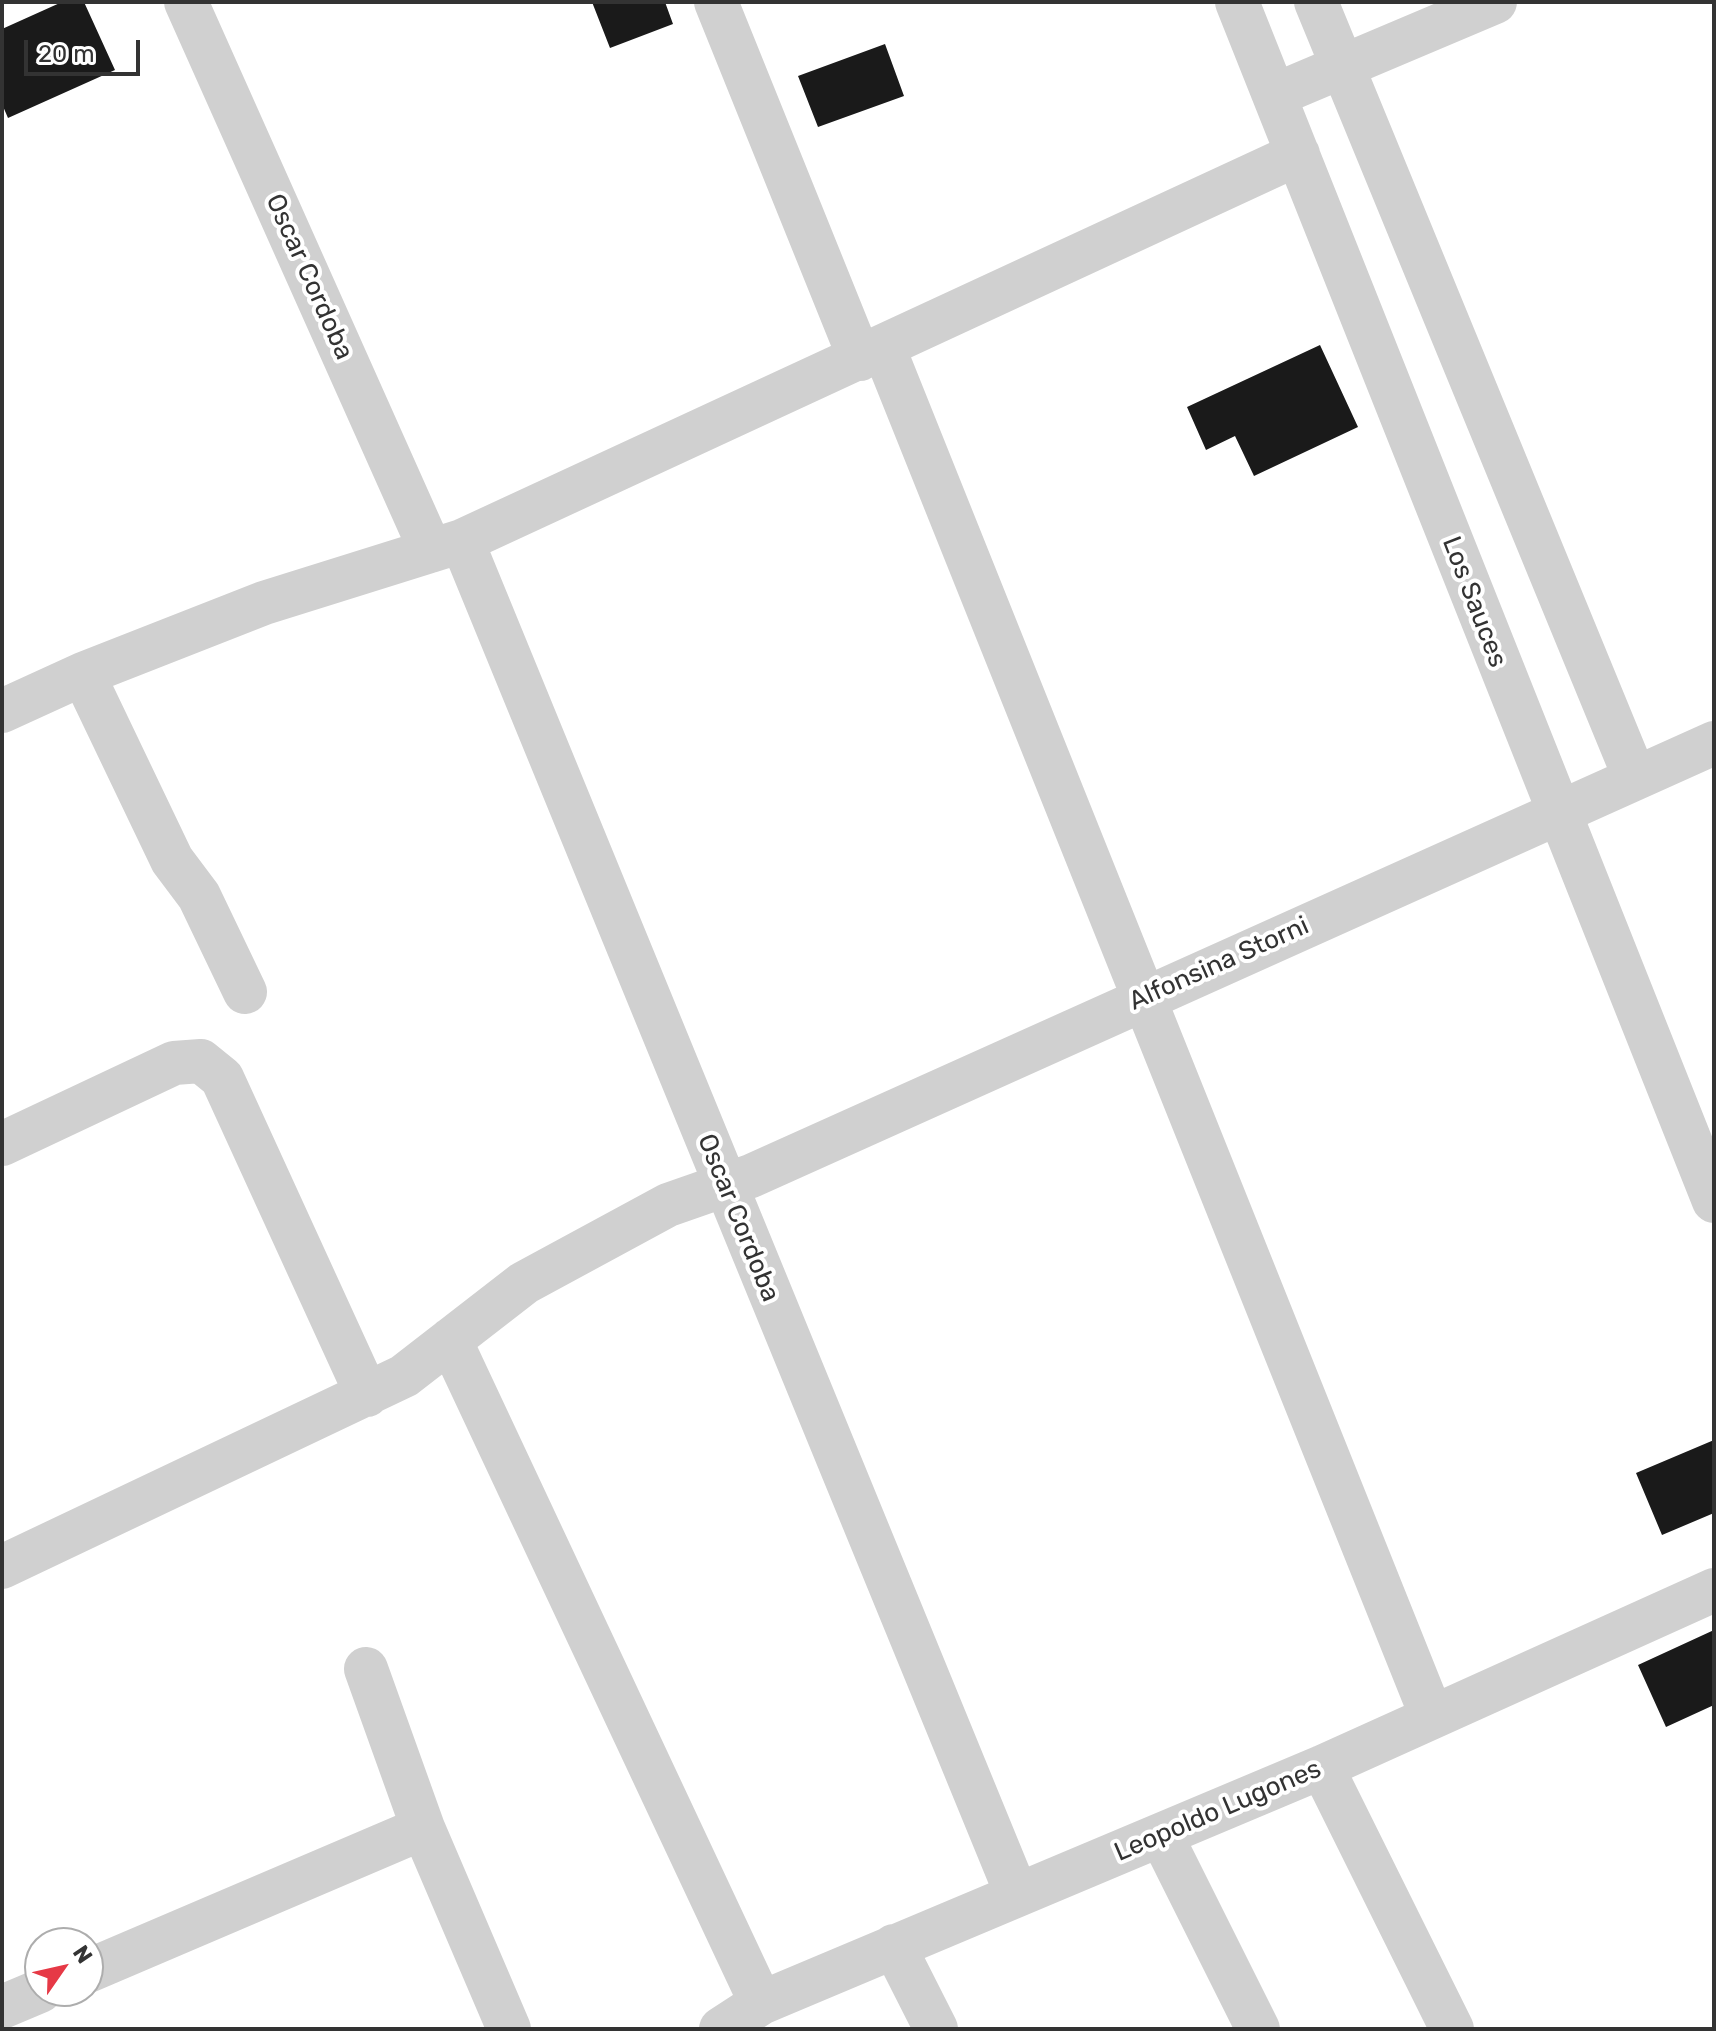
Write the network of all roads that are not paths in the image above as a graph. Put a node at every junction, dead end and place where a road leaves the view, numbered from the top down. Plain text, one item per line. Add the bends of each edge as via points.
1 (186, 2) edge
2 (716, 2) edge
3 (1237, 2) edge
4 (1316, 2) edge
5 (1495, 2) edge
6 (1344, 69) junction
7 (1275, 95) junction
8 (1298, 154) junction
9 (872, 354) junction
10 (446, 546) junction
11 (83, 674) junction
12 (2, 711) edge
13 (1714, 743) edge
14 (1635, 778) junction
15 (1557, 812) junction
16 (245, 992) dead end
17 (1146, 998) junction
18 (2, 1144) edge
19 (725, 1185) junction
20 (1714, 1201) edge
21 (450, 1340) junction
22 (367, 1395) junction
23 (2, 1567) edge
24 (1714, 1590) edge
25 (366, 1669) dead end
26 (1432, 1717) junction
27 (1322, 1767) junction
28 (423, 1828) junction
29 (1161, 1835) junction
30 (1017, 1895) junction
31 (894, 1946) junction
32 (104, 1964) edge
33 (24, 1998) edge
34 (761, 2003) junction
35 (2, 2007) edge
36 (509, 2029) edge
37 (721, 2029) edge
38 (936, 2029) edge
39 (1258, 2029) edge
40 (1452, 2029) edge

1 - 10 street, Oscar Cordoba
2 - 9 street
3 - 7 street, Los Sauces
4 - 6 street
5 - 6 street
6 - 7 street
6 - 14 street
7 - 8 street, Los Sauces
8 - 9 street
8 - 15 street, Los Sauces
9 - 10 street
9 - 17 street
10 - 11 street via 264,603
10 - 19 street, Oscar Cordoba
11 - 12 street
11 - 16 street via 172,860 199,896
13 - 14 street, Alfonsina Storni
14 - 15 street, Alfonsina Storni
15 - 17 street, Alfonsina Storni
15 - 20 street, Los Sauces
17 - 19 street, Alfonsina Storni
17 - 26 street
18 - 22 street via 174,1063 201,1061 222,1078
19 - 21 street, Alfonsina Storni via 668,1205 524,1283
19 - 30 street, Oscar Cordoba
21 - 22 street, Alfonsina Storni via 404,1376
21 - 34 street
22 - 23 street, Alfonsina Storni
24 - 26 street, Leopoldo Lugones
25 - 28 street
26 - 27 street, Leopoldo Lugones
27 - 29 street, Leopoldo Lugones
27 - 40 street
28 - 32 street
28 - 36 street
29 - 30 street, Leopoldo Lugones
29 - 39 street
30 - 31 street, Leopoldo Lugones
31 - 34 street, Leopoldo Lugones
31 - 38 street
33 - 35 street
34 - 37 street, Leopoldo Lugones

